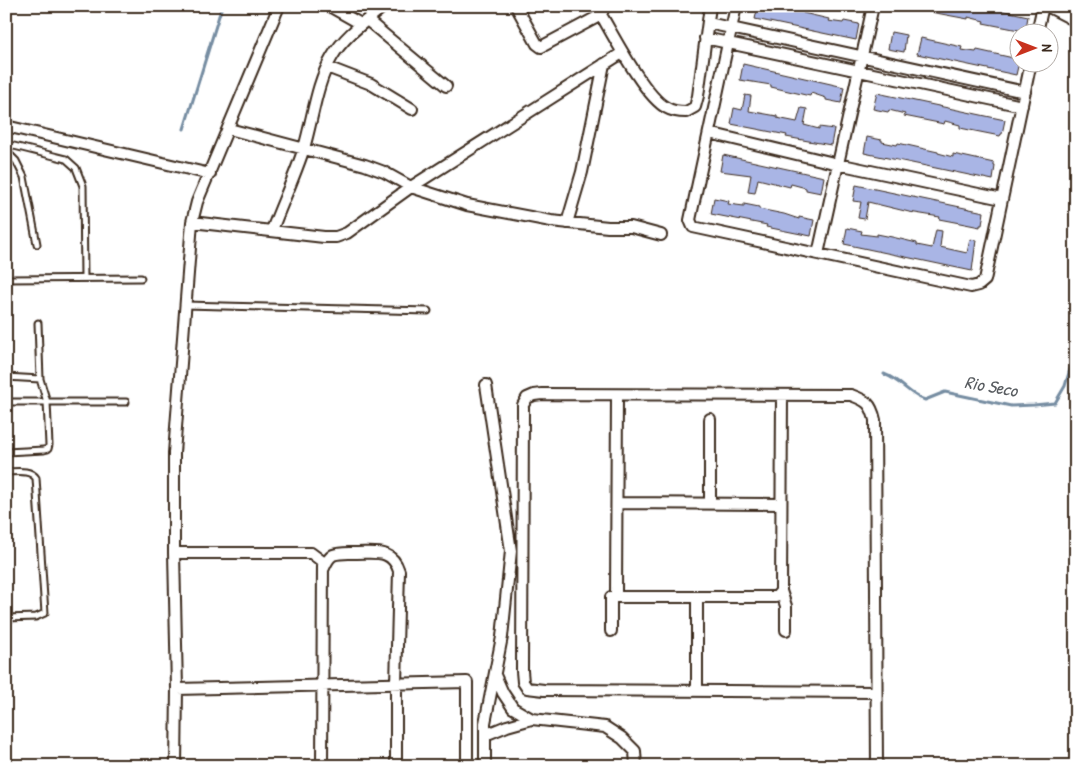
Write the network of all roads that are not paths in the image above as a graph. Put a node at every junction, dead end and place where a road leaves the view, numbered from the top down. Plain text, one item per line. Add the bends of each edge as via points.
1 (279, 6) edge
2 (329, 6) edge
3 (384, 6) edge
4 (516, 6) edge
5 (710, 6) edge
6 (736, 6) edge
7 (873, 6) edge
8 (1043, 6) edge
9 (1047, 6) edge
10 (600, 9) edge
11 (1076, 21) edge
12 (364, 22) junction
13 (1039, 22) edge
14 (708, 23) junction
15 (732, 28) junction
16 (706, 38) junction
17 (728, 43) junction
18 (622, 53) junction
19 (862, 57) junction
20 (604, 64) junction
21 (327, 67) junction
22 (859, 71) junction
23 (1029, 72) edge
24 (446, 86) dead end
25 (1025, 92) junction
26 (1022, 106) junction
27 (412, 109) dead end
28 (6, 126) edge
29 (229, 129) junction
30 (709, 133) junction
31 (6, 144) edge
32 (303, 149) junction
33 (6, 151) edge
34 (838, 164) junction
35 (210, 174) junction
36 (410, 187) junction
37 (1002, 199) junction
38 (192, 222) junction
39 (567, 223) junction
40 (272, 230) junction
41 (661, 235) dead end
42 (37, 244) dead end
43 (818, 254) junction
44 (84, 278) junction
45 (141, 278) dead end
46 (6, 279) edge
47 (184, 305) junction
48 (428, 311) dead end
49 (38, 323) dead end
50 (6, 377) edge
51 (40, 379) junction
52 (486, 385) dead end
53 (616, 394) junction
54 (782, 395) junction
55 (6, 402) edge
56 (47, 402) junction
57 (126, 402) dead end
58 (710, 419) dead end
59 (6, 452) edge
60 (6, 472) edge
61 (617, 503) junction
62 (710, 504) junction
63 (781, 504) junction
64 (174, 553) junction
65 (324, 568) junction
66 (781, 591) junction
67 (616, 597) junction
68 (697, 597) junction
69 (6, 618) edge
70 (786, 630) dead end
71 (611, 631) dead end
72 (495, 674) junction
73 (396, 684) junction
74 (324, 685) junction
75 (177, 688) junction
76 (697, 691) junction
77 (876, 692) junction
78 (532, 719) junction
79 (485, 734) junction
80 (176, 766) edge
81 (322, 766) edge
82 (396, 766) edge
83 (467, 766) edge
84 (485, 766) edge
85 (636, 766) edge
86 (871, 766) edge
87 (878, 766) edge

1 - 29 street
2 - 12 street
3 - 12 street
4 - 10 street via 537,44 542,47
5 - 14 street
6 - 15 street
7 - 19 street
8 - 13 street
9 - 11 street
10 - 18 street
12 - 21 street via 342,43
12 - 24 street
14 - 15 street
14 - 16 street
15 - 17 street
15 - 19 street
16 - 17 street
16 - 18 street via 698,96 695,107 686,112 666,108 658,102
17 - 22 street
17 - 30 street
18 - 20 street
19 - 22 street
19 - 25 street
20 - 36 street
20 - 39 street via 582,172
21 - 27 street via 372,84
21 - 32 street
22 - 26 street
22 - 34 street
23 - 25 street
25 - 26 street
26 - 37 street
28 - 35 street
29 - 32 street
29 - 35 street
30 - 34 street
30 - 43 street via 690,220 693,227
31 - 44 lane via 66,159 76,168 83,186
32 - 36 street via 384,172
32 - 40 street
33 - 42 lane via 16,161 24,177
34 - 37 street
34 - 43 street
35 - 38 street
36 - 39 street via 467,205
36 - 40 street via 347,233 336,237
37 - 43 street via 985,280 979,285 970,287
38 - 40 street
38 - 47 street
39 - 41 street via 608,228 631,226
44 - 45 lane
44 - 46 lane
47 - 48 lane
47 - 64 street via 174,453
49 - 51 lane
50 - 51 lane
51 - 56 lane
52 - 72 street via 511,552
53 - 54 street
53 - 61 street
53 - 76 street via 534,395 523,405 523,682 527,688 535,690
54 - 63 street
54 - 77 street via 851,396 864,400 872,408 875,420
55 - 56 lane
56 - 57 lane
56 - 59 lane via 48,449
58 - 62 street
60 - 69 lane via 30,472 36,478 45,613 36,617
61 - 62 street
61 - 67 street
62 - 63 street
63 - 66 street
64 - 65 street via 311,553 323,562
64 - 75 street
65 - 73 street via 327,560 339,553 381,552 396,562 399,571
65 - 74 street
66 - 68 street via 776,597
66 - 70 street via 786,606
67 - 68 street
67 - 71 street via 611,597
68 - 76 street
72 - 78 street via 513,708
72 - 79 street
73 - 74 street
73 - 82 street
73 - 83 street via 467,682
74 - 75 street
74 - 81 street
75 - 80 street
76 - 77 street
77 - 87 street
78 - 79 street
78 - 85 street via 605,727 635,751
79 - 84 street
86 - 87 street

